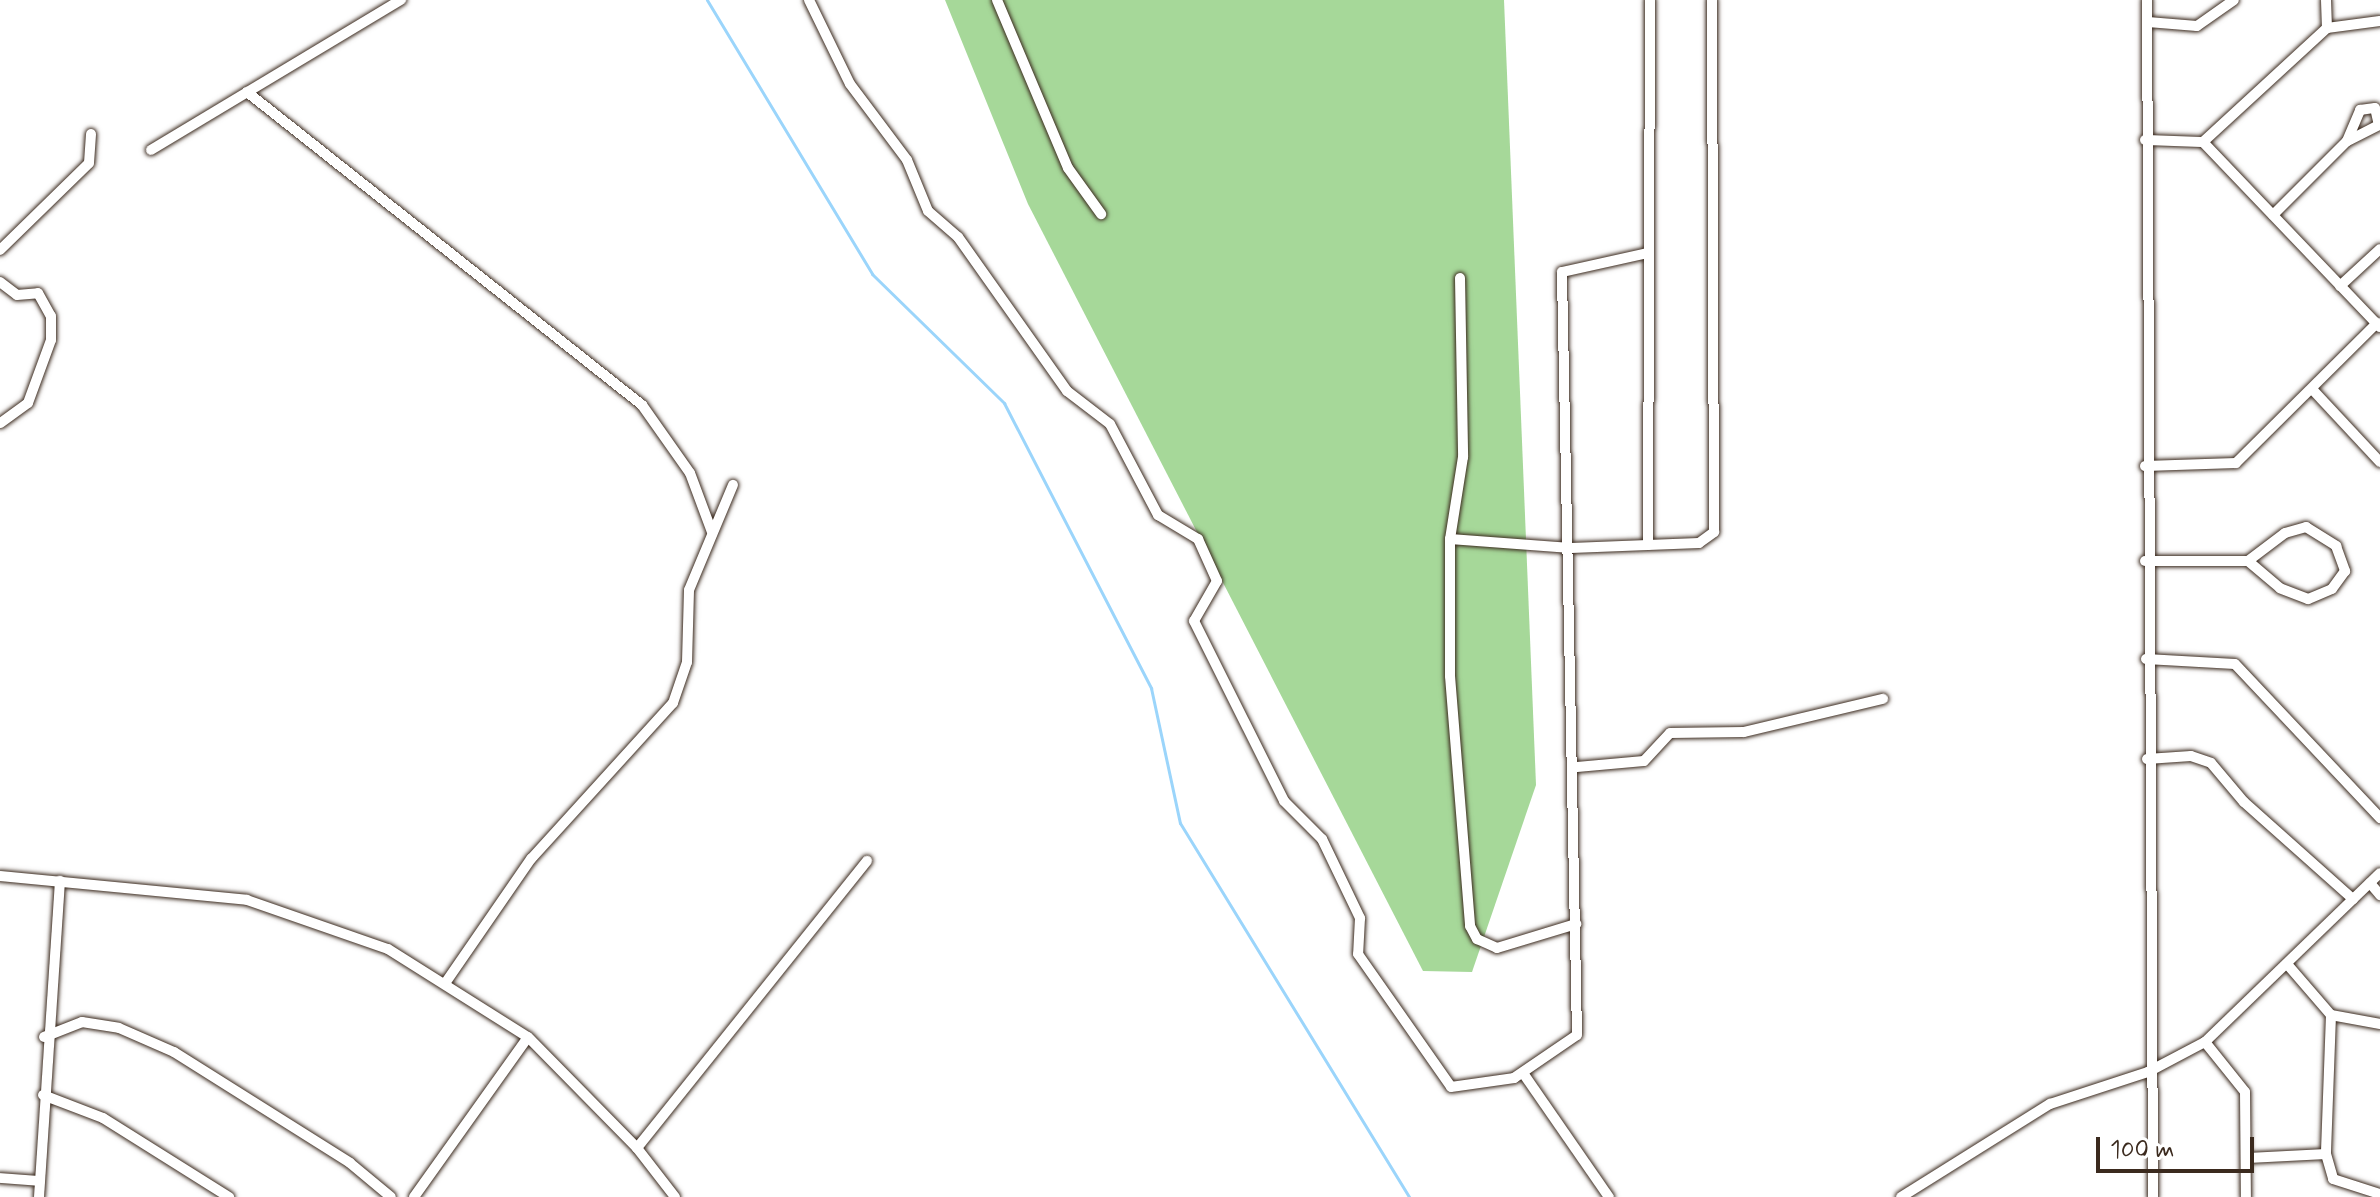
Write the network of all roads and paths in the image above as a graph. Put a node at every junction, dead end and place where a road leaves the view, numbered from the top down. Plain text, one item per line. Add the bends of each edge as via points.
1 (401, 0) edge
2 (809, 0) edge
3 (997, 0) edge
4 (1650, 0) edge
5 (1712, 0) edge
6 (2147, 0) edge
7 (2234, 0) edge
8 (2326, 0) edge
9 (2380, 21) edge
10 (2148, 22) junction
11 (2327, 28) junction
12 (247, 92) junction
13 (91, 134) dead end
14 (2145, 140) junction
15 (2347, 141) dead end
16 (2203, 142) junction
17 (151, 150) dead end
18 (1101, 214) dead end
19 (2273, 215) junction
20 (2380, 249) edge
21 (0, 250) edge
22 (1648, 253) junction
23 (1460, 278) dead end
24 (0, 282) edge
25 (2340, 286) junction
26 (2379, 325) edge
27 (2312, 389) junction
28 (0, 423) edge
29 (2380, 462) edge
30 (2145, 466) junction
31 (733, 485) dead end
32 (712, 532) junction
33 (1450, 539) junction
34 (1648, 545) junction
35 (1571, 548) junction
36 (2145, 561) junction
37 (2248, 561) junction
38 (2146, 659) junction
39 (1883, 699) dead end
40 (2147, 759) junction
41 (1577, 767) junction
42 (2380, 818) edge
43 (867, 861) dead end
44 (2380, 873) edge
45 (0, 876) edge
46 (60, 881) junction
47 (2370, 883) junction
48 (2380, 895) edge
49 (2353, 899) junction
50 (1576, 924) junction
51 (2287, 964) junction
52 (446, 982) junction
53 (2331, 1015) junction
54 (2380, 1024) edge
55 (44, 1037) junction
56 (528, 1037) junction
57 (2205, 1042) junction
58 (2148, 1072) junction
59 (1523, 1073) junction
60 (43, 1095) junction
61 (637, 1148) junction
62 (2326, 1154) junction
63 (2248, 1158) junction
64 (0, 1178) edge
65 (42, 1191) edge
66 (2380, 1194) edge
67 (229, 1197) edge
68 (391, 1197) edge
69 (414, 1197) edge
70 (675, 1197) edge
71 (1609, 1197) edge
72 (1901, 1197) edge
73 (2153, 1197) edge
74 (2246, 1197) edge

1 - 12 street
2 - 59 street via 850,84 907,160 928,211 958,237 1067,391 1110,424 1158,515 1198,539 1217,581 1194,621 1284,801 1322,839 1360,918 1358,954 1451,1087
3 - 18 street via 1068,168
4 - 22 street
5 - 34 street via 1714,532 1699,543
6 - 10 street
7 - 10 street via 2197,26
8 - 11 street
9 - 11 street
10 - 14 street
11 - 16 street
12 - 17 street
12 - 32 street via 642,405 690,473
13 - 21 street via 89,163
14 - 16 street
14 - 30 street
15 - 19 street
16 - 19 street
19 - 25 street
20 - 25 street
22 - 34 street
22 - 35 street via 1562,272
23 - 33 street via 1463,457
24 - 28 street via 17,295 38,293 51,316 32,395
25 - 26 street
26 - 27 street
27 - 29 street
27 - 30 street via 2236,463
30 - 36 street
31 - 32 street
32 - 52 street via 689,590 687,662 673,703 531,859
33 - 35 street
33 - 50 street via 1453,751 1470,926 1485,946 1497,948
34 - 35 street
35 - 41 street
36 - 37 street
36 - 38 street
37 - 37 street via 2280,588 2308,599 2332,589 2345,571 2336,546 2306,527 2285,533
38 - 40 street
38 - 42 street via 2235,664
39 - 41 street via 1744,732 1670,733 1644,761
40 - 49 street via 2191,756 2211,763 2244,802
40 - 58 street
41 - 50 street
43 - 61 street
44 - 47 street
45 - 46 street
46 - 52 street via 177,888 297,912
46 - 55 street
47 - 48 street
47 - 49 street
49 - 51 street
50 - 59 street via 1577,1035
51 - 53 street
51 - 57 street
52 - 56 street
53 - 54 street
53 - 62 street
55 - 60 street
55 - 68 street via 82,1022 119,1028 174,1052 350,1163
56 - 61 street
56 - 69 street
57 - 58 street
57 - 63 street via 2245,1092
58 - 72 street via 2050,1104
58 - 73 street
59 - 71 street
60 - 65 street
60 - 67 street via 103,1118
61 - 70 street
62 - 63 street
62 - 66 street via 2339,1184
63 - 74 street
64 - 65 street

